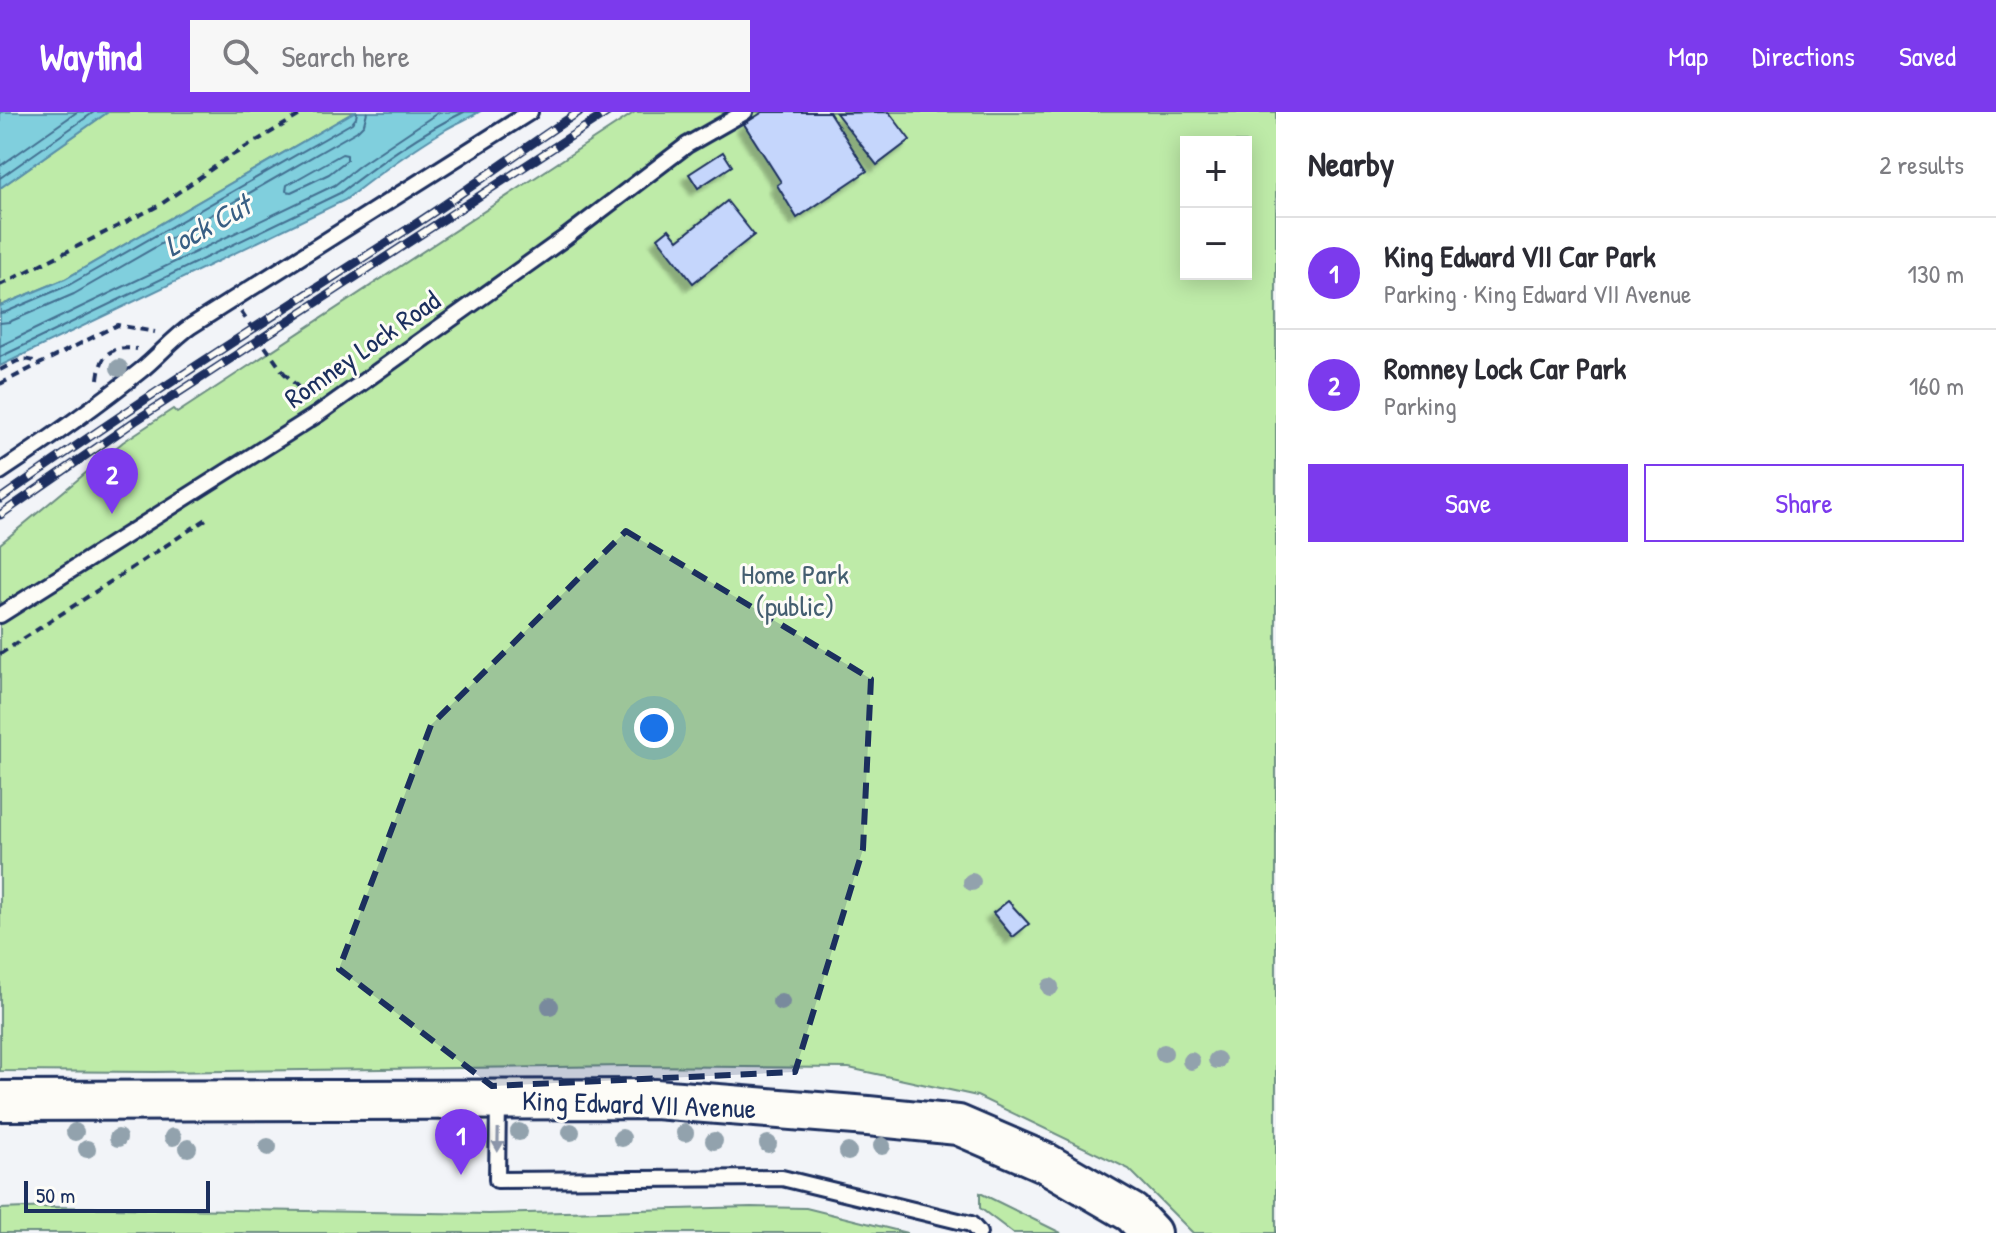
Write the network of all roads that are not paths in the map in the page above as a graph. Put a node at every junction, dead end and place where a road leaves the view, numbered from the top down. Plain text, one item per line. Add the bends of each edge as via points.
1 (530, 112) edge
2 (745, 112) edge
3 (0, 472) edge
4 (0, 615) edge
5 (498, 1100) junction
6 (0, 1101) edge
7 (979, 1233) edge
8 (1151, 1233) edge

1 - 3 lane via 178,336 80,418
2 - 4 lane, Romney Lock Road via 687,145 318,414
5 - 6 main road, King Edward VII Avenue
5 -> 7 lane via 497,1180 782,1178 971,1224
5 - 8 main road, King Edward VII Avenue via 655,1099 958,1125 1046,1163 1132,1213

